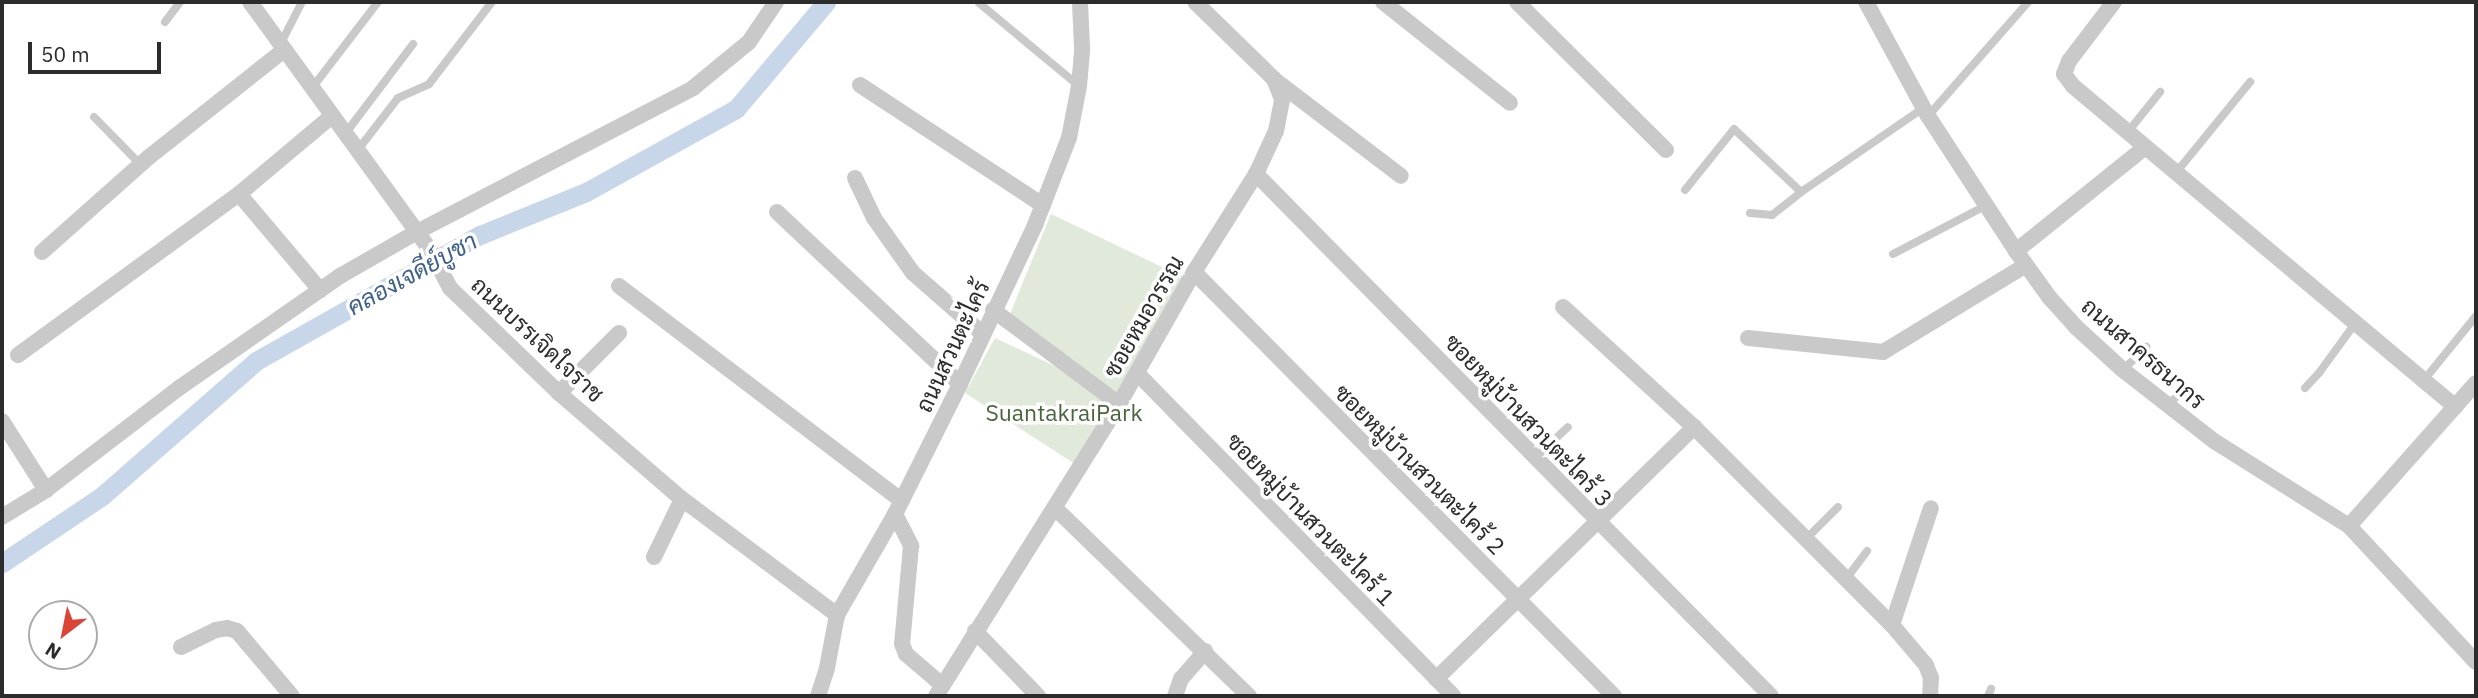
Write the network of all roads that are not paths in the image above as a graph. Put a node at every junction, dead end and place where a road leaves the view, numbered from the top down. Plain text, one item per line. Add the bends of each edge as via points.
1 (180, 2) edge
2 (250, 2) edge
3 (302, 2) edge
4 (378, 2) edge
5 (492, 2) edge
6 (776, 2) edge
7 (1080, 2) edge
8 (1195, 2) edge
9 (1383, 2) edge
10 (1517, 2) edge
11 (1866, 2) edge
12 (2028, 2) edge
13 (2114, 2) edge
14 (979, 3) edge
15 (165, 22) dead end
16 (413, 44) dead end
17 (283, 46) junction
18 (1274, 79) junction
19 (2250, 82) dead end
20 (860, 85) dead end
21 (1079, 86) junction
22 (312, 88) junction
23 (2160, 92) dead end
24 (1510, 103) dead end
25 (1925, 112) junction
26 (332, 116) junction
27 (94, 117) dead end
28 (2127, 133) junction
29 (345, 134) junction
30 (2144, 148) junction
31 (1666, 150) dead end
32 (357, 151) junction
33 (141, 165) junction
34 (1256, 174) junction
35 (2175, 174) junction
36 (1401, 176) dead end
37 (855, 178) dead end
38 (1685, 190) dead end
39 (1801, 191) junction
40 (239, 194) junction
41 (1043, 205) junction
42 (1986, 205) junction
43 (777, 212) dead end
44 (1750, 213) dead end
45 (415, 233) junction
46 (2016, 251) junction
47 (42, 252) dead end
48 (1894, 254) dead end
49 (2026, 265) junction
50 (1194, 272) junction
51 (619, 286) dead end
52 (320, 290) junction
53 (1563, 307) dead end
54 (993, 310) junction
55 (2476, 316) edge
56 (2356, 322) junction
57 (619, 333) dead end
58 (983, 334) junction
59 (1748, 338) dead end
60 (2146, 347) dead end
61 (18, 355) dead end
62 (2123, 370) junction
63 (1137, 373) junction
64 (2424, 380) junction
65 (2476, 383) edge
66 (960, 384) junction
67 (2305, 388) dead end
68 (559, 393) junction
69 (2201, 398) dead end
70 (1119, 404) junction
71 (2167, 406) junction
72 (2455, 407) junction
73 (2, 421) edge
74 (1568, 427) dead end
75 (1694, 427) junction
76 (1535, 458) junction
77 (46, 490) junction
78 (682, 499) junction
79 (898, 507) junction
80 (1838, 507) dead end
81 (1055, 508) junction
82 (1931, 508) dead end
83 (2, 517) edge
84 (1596, 521) junction
85 (2349, 526) junction
86 (1806, 539) junction
87 (1867, 551) dead end
88 (654, 557) dead end
89 (1846, 579) junction
90 (1518, 601) junction
91 (837, 615) junction
92 (1892, 625) junction
93 (975, 631) junction
94 (181, 647) dead end
95 (1205, 652) junction
96 (2476, 662) edge
97 (1436, 679) junction
98 (939, 691) edge
99 (1766, 695) edge
100 (292, 696) edge
101 (818, 696) edge
102 (1038, 696) edge
103 (1175, 696) edge
104 (1249, 696) edge
105 (1453, 696) edge
106 (1614, 696) edge
107 (1930, 696) edge

1 - 15 lane
2 - 17 street, ถนนบรรเจิดใจราช
3 - 17 lane
4 - 22 lane
5 - 32 lane via 429,84 398,99
6 - 45 street via 749,42 693,88
7 - 21 street, ถนนสวนตะไคร้
8 - 18 street
9 - 24 street
10 - 31 street
11 - 25 street, ถนนสาครธนากร
12 - 25 lane
13 - 28 street via 2064,74
14 - 21 lane
16 - 29 lane
17 - 22 street, ถนนบรรเจิดใจราช
17 - 33 street
18 - 34 street, ซอยหมอวรรณ via 1282,99 1281,116
18 - 36 street
19 - 35 lane
20 - 41 street
21 - 41 street, ถนนสวนตะไคร้ via 1069,138
22 - 26 street, ถนนบรรเจิดใจราช
23 - 28 lane
25 - 39 lane
25 - 42 street, ถนนสาครธนากร
26 - 29 street, ถนนบรรเจิดใจราช
26 - 40 street
27 - 33 lane
28 - 30 street
29 - 32 street, ถนนบรรเจิดใจราช
30 - 35 street
30 - 46 street
32 - 45 street, ถนนบรรเจิดใจราช
33 - 47 street
34 - 50 street, ซอยหมอวรรณ
34 - 76 street, ซอยหมู่บ้านสวนตะไคร้ 3
35 - 56 street
37 - 58 street via 874,218 913,273
38 - 39 lane via 1734,129
39 - 44 lane via 1772,215
40 - 52 street
40 - 61 street
41 - 54 street, ถนนสวนตะไคร้
42 - 46 street, ถนนสาครธนากร
42 - 48 lane
43 - 66 street
45 - 52 street
45 - 68 street, ถนนบรรเจิดใจราช via 429,248 450,288
46 - 49 street, ถนนสาครธนากร
49 - 59 street via 1883,352
49 - 62 street, ถนนสาครธนากร via 2076,327
50 - 63 street, ซอยหมอวรรณ
50 - 90 street, ซอยหมู่บ้านสวนตะไคร้ 2
51 - 79 street
52 - 77 street via 189,381
53 - 75 street
54 - 58 street, ถนนสวนตะไคร้
54 - 70 street
55 - 64 lane
56 - 64 street
56 - 67 lane
57 - 68 street
58 - 66 street, ถนนสวนตะไคร้
60 - 62 lane
62 - 71 street, ถนนสาครธนากร
63 - 70 street, ซอยหมอวรรณ
63 - 97 street, ซอยหมู่บ้านสวนตะไคร้ 1
64 - 72 street
65 - 72 street
66 - 79 street, ถนนสวนตะไคร้
68 - 78 street, ถนนบรรเจิดใจราช
69 - 71 lane via 2185,388
70 - 81 street, ซอยหมอวรรณ
71 - 85 street, ถนนสาครธนากร
72 - 85 street
73 - 77 street
74 - 76 lane
75 - 84 street
75 - 86 street
76 - 84 street, ซอยหมู่บ้านสวนตะไคร้ 3
77 - 83 street
78 - 88 street
78 - 91 street, ถนนบรรเจิดใจราช
79 - 91 street, ถนนสวนตะไคร้
79 - 98 street via 911,546 902,644 905,654
80 - 86 lane
81 - 93 street, ซอยหมอวรรณ
81 - 95 street
82 - 92 street
84 - 90 street
84 - 99 street, ซอยหมู่บ้านสวนตะไคร้ 3
85 - 96 street, ถนนสาครธนากร
86 - 89 street
87 - 89 lane
89 - 92 street
90 - 97 street
90 - 106 street, ซอยหมู่บ้านสวนตะไคร้ 2
91 - 101 street, ถนนสวนตะไคร้
92 - 107 street via 1926,665
93 - 98 street, ซอยหมอวรรณ
93 - 102 street
94 - 100 street via 216,630 237,631
95 - 103 street via 1181,679
95 - 104 street
97 - 105 street, ซอยหมู่บ้านสวนตะไคร้ 1

